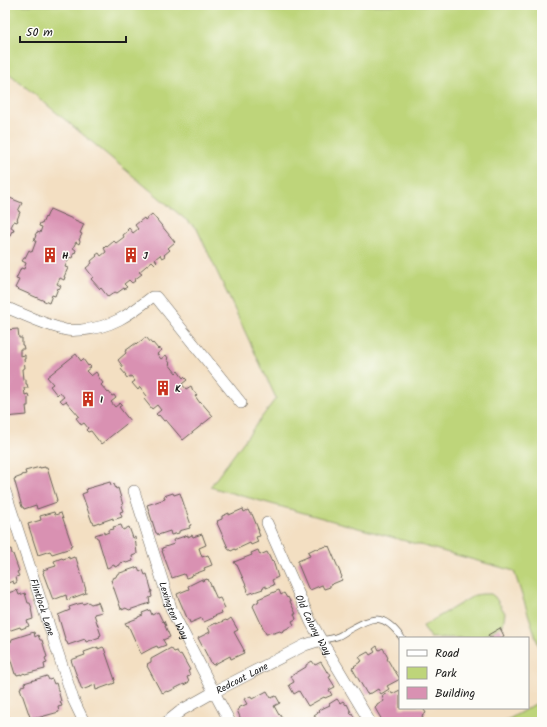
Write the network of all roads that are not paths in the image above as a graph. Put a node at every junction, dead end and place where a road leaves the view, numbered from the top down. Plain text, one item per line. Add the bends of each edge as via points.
1 (5, 307) edge
2 (241, 403) dead end
3 (5, 491) edge
4 (134, 491) dead end
5 (267, 523) dead end
6 (401, 637) edge
7 (321, 640) junction
8 (214, 692) junction
9 (84, 722) edge
10 (167, 722) edge
11 (230, 722) edge
12 (370, 722) edge

1 - 2 street via 68,330 93,329 117,321 152,297 156,297
3 - 9 street, Flintlock Lane via 73,698
4 - 8 street, Lexington Way via 172,611
5 - 7 street, Old Colony Way
6 - 7 lane via 385,621 376,619 368,620 336,637
7 - 8 street, Redcoat Lane via 305,645
7 - 12 street, Old Colony Way
8 - 10 street, Redcoat Lane via 182,710
8 - 11 street, Lexington Way

